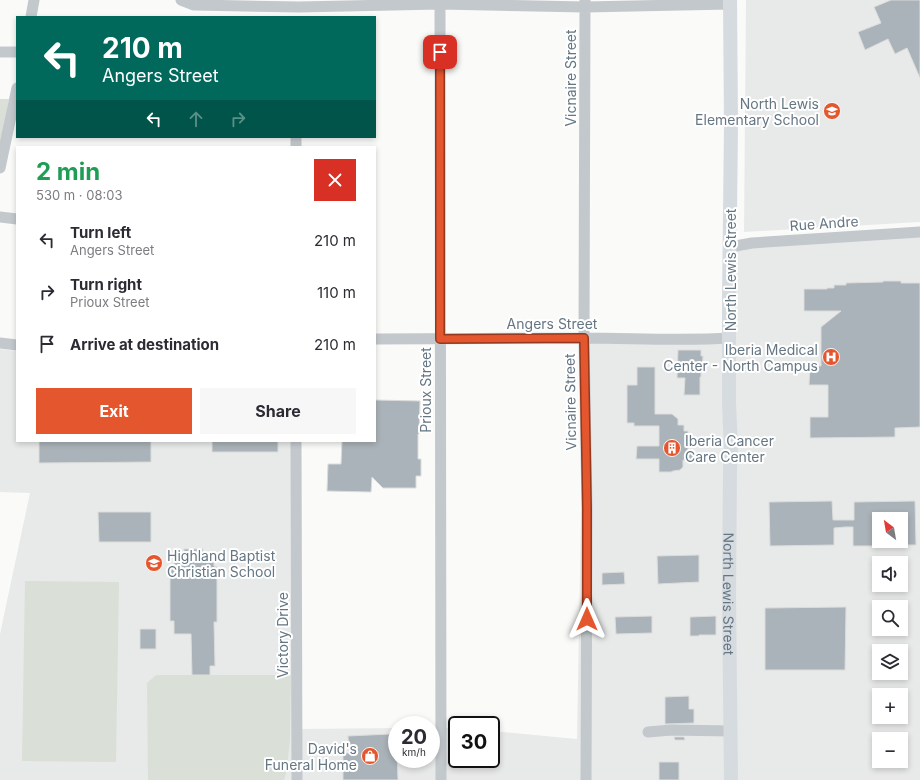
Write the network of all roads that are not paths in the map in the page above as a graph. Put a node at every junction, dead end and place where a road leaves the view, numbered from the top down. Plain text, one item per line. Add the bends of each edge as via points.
1 (34, 0) edge
2 (181, 0) edge
3 (440, 2) edge
4 (730, 2) edge
5 (585, 4) edge
6 (299, 8) edge
7 (31, 16) edge
8 (0, 52) edge
9 (16, 52) edge
10 (16, 95) edge
11 (0, 168) edge
12 (0, 217) edge
13 (16, 219) edge
14 (920, 232) edge
15 (730, 247) junction
16 (584, 338) junction
17 (730, 338) junction
18 (376, 339) edge
19 (440, 339) junction
20 (0, 343) edge
21 (16, 345) edge
22 (296, 442) edge
23 (731, 730) junction
24 (648, 732) dead end
25 (297, 780) edge
26 (441, 780) edge
27 (586, 780) edge
28 (732, 780) edge

1 - 7 street
2 - 6 street via 194,5
3 - 5 street
3 - 6 street
3 - 19 street, Prioux Street
4 - 5 street
4 - 15 main road, North Lewis Street
5 - 16 street, Vicnaire Street
8 - 9 street
10 - 11 street
12 - 13 street
14 - 15 street, Rue Andre via 752,243
15 - 17 main road, North Lewis Street
16 - 17 street, Angers Street
16 - 19 street, Angers Street
16 - 27 street, Vicnaire Street via 587,508
17 - 23 main road, North Lewis Street
18 - 19 street, Angers Street
19 - 26 street, Prioux Street
20 - 21 street
22 - 25 street, Victory Drive
23 - 24 street
23 - 28 main road, North Lewis Street

